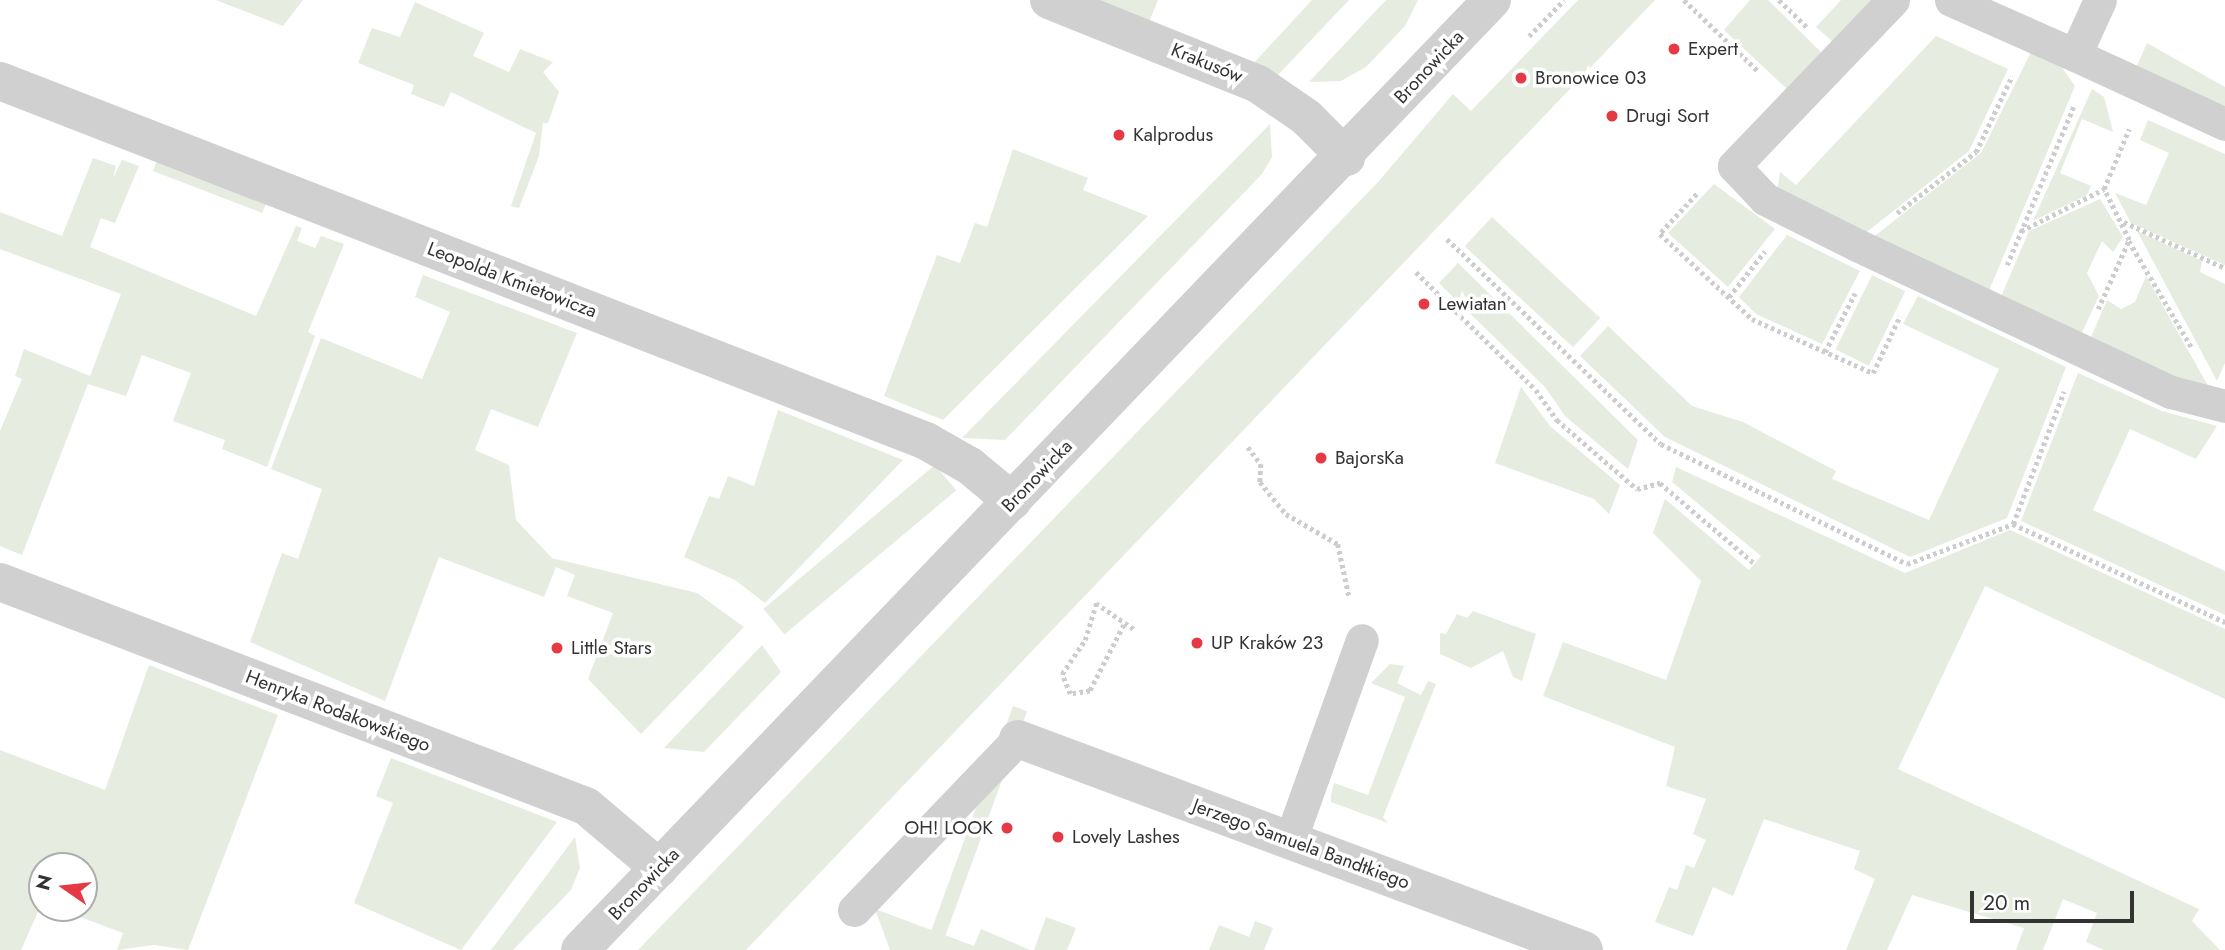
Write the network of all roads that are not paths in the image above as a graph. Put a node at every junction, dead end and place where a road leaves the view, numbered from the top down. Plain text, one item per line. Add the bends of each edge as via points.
1 (1049, 0) edge
2 (1492, 0) edge
3 (1892, 0) edge
4 (1951, 0) edge
5 (2100, 0) edge
6 (2084, 59) junction
7 (0, 81) edge
8 (2225, 124) edge
9 (1346, 157) junction
10 (2223, 405) edge
11 (1012, 501) junction
12 (0, 582) edge
13 (1362, 640) road end
14 (1018, 739) joint
15 (1292, 838) junction
16 (659, 868) junction
17 (854, 910) dead end
18 (580, 950) edge
19 (1584, 950) edge

1 - 9 street, Krakusów via 1258,84 1306,117
2 - 9 street, Bronowicka
3 - 10 lane via 1734,166 1765,199 1857,245 2171,392
4 - 6 lane
5 - 6 lane
6 - 8 lane
7 - 11 street, Leopolda Kmietowicza via 926,442 970,466
9 - 11 street, Bronowicka
11 - 16 street, Bronowicka
12 - 16 street, Henryka Rodakowskiego via 579,803 605,816
13 - 15 lane
14 - 15 street, Jerzego Samuela Bandtkiego
14 - 17 lane
15 - 19 street, Jerzego Samuela Bandtkiego
16 - 18 street, Bronowicka

